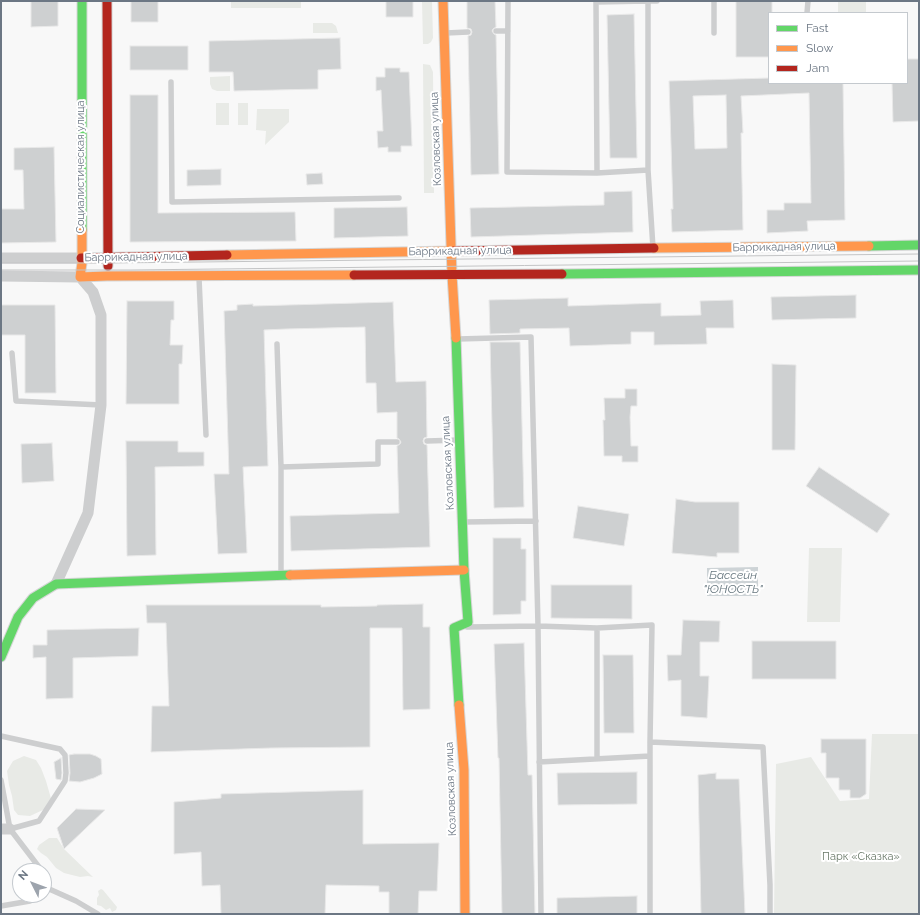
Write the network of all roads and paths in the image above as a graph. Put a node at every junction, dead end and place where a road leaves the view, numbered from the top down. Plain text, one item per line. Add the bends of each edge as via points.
1 (82, 1) edge
2 (107, 1) edge
3 (443, 1) edge
4 (508, 1) edge
5 (648, 1) edge
6 (657, 1) edge
7 (714, 1) edge
8 (808, 1) edge
9 (808, 12) edge
10 (496, 31) dead end
11 (508, 31) junction
12 (468, 32) dead end
13 (444, 33) junction
14 (714, 33) dead end
15 (171, 82) dead end
16 (648, 170) junction
17 (597, 173) junction
18 (399, 198) dead end
19 (919, 245) edge
20 (653, 248) junction
21 (451, 251) junction
22 (108, 257) junction
23 (1, 258) edge
24 (81, 258) junction
25 (919, 270) edge
26 (452, 275) junction
27 (1, 276) edge
28 (107, 276) junction
29 (199, 276) junction
30 (80, 277) junction
31 (456, 339) junction
32 (278, 344) dead end
33 (12, 353) dead end
34 (101, 405) junction
35 (206, 436) dead end
36 (459, 440) junction
37 (427, 441) dead end
38 (397, 442) dead end
39 (281, 467) junction
40 (536, 521) junction
41 (463, 522) junction
42 (464, 570) junction
43 (281, 575) junction
44 (56, 584) junction
45 (538, 626) junction
46 (454, 628) junction
47 (597, 628) junction
48 (1, 658) edge
49 (1, 736) edge
50 (650, 742) junction
51 (650, 756) junction
52 (597, 759) junction
53 (540, 762) junction
54 (1, 780) edge
55 (6, 829) edge
56 (35, 863) edge
57 (52, 892) edge
58 (18, 903) edge
59 (1, 906) edge
60 (98, 914) edge
61 (465, 914) edge
62 (541, 914) edge
63 (650, 914) edge
64 (770, 914) edge

1 - 24 street, Социалистическая улица
2 - 22 street
3 - 13 street, Козловская улица
4 - 11 lane
5 - 6 lane
5 - 16 lane
5 - 17 lane via 596,2
7 - 14 lane
8 - 9 lane
10 - 11 lane
11 - 17 lane via 507,172
12 - 13 lane
13 - 21 street, Козловская улица
15 - 18 lane via 172,202
16 - 17 lane
16 - 20 lane
19 - 20 street, Баррикадная улица
20 - 21 street, Баррикадная улица
21 - 22 street, Баррикадная улица
21 - 26 street, Козловская улица
22 - 24 street, Баррикадная улица
22 - 28 street
23 - 24 street, Баррикадная улица
24 - 30 street, Социалистическая улица
25 - 26 street, Баррикадная улица
26 - 29 street, Баррикадная улица
26 - 31 street, Козловская улица
27 - 30 street, Баррикадная улица
28 - 29 street, Баррикадная улица
28 - 30 street, Баррикадная улица
29 - 35 lane
30 - 34 street via 93,292 101,315
31 - 36 street, Козловская улица
31 - 40 lane via 531,337
32 - 39 lane
33 - 34 lane via 16,401
34 - 44 street via 88,513
36 - 37 lane
36 - 41 street, Козловская улица
38 - 39 lane via 378,442 378,464
39 - 43 lane
40 - 41 lane
40 - 45 lane
41 - 42 street, Козловская улица
42 - 43 street
42 - 46 street, Козловская улица via 468,622
43 - 44 street
44 - 48 street via 33,598 18,617
45 - 46 lane
45 - 47 lane
45 - 53 lane
46 - 61 street, Козловская улица via 464,770
47 - 50 lane via 652,625
47 - 52 lane
49 - 55 lane via 60,749 65,756 66,773 65,781 39,822
50 - 51 lane
50 - 64 lane via 763,747
51 - 52 lane
51 - 63 lane
52 - 53 lane
53 - 62 lane
54 - 55 lane
55 - 56 lane
57 - 60 lane via 76,901
58 - 59 lane

